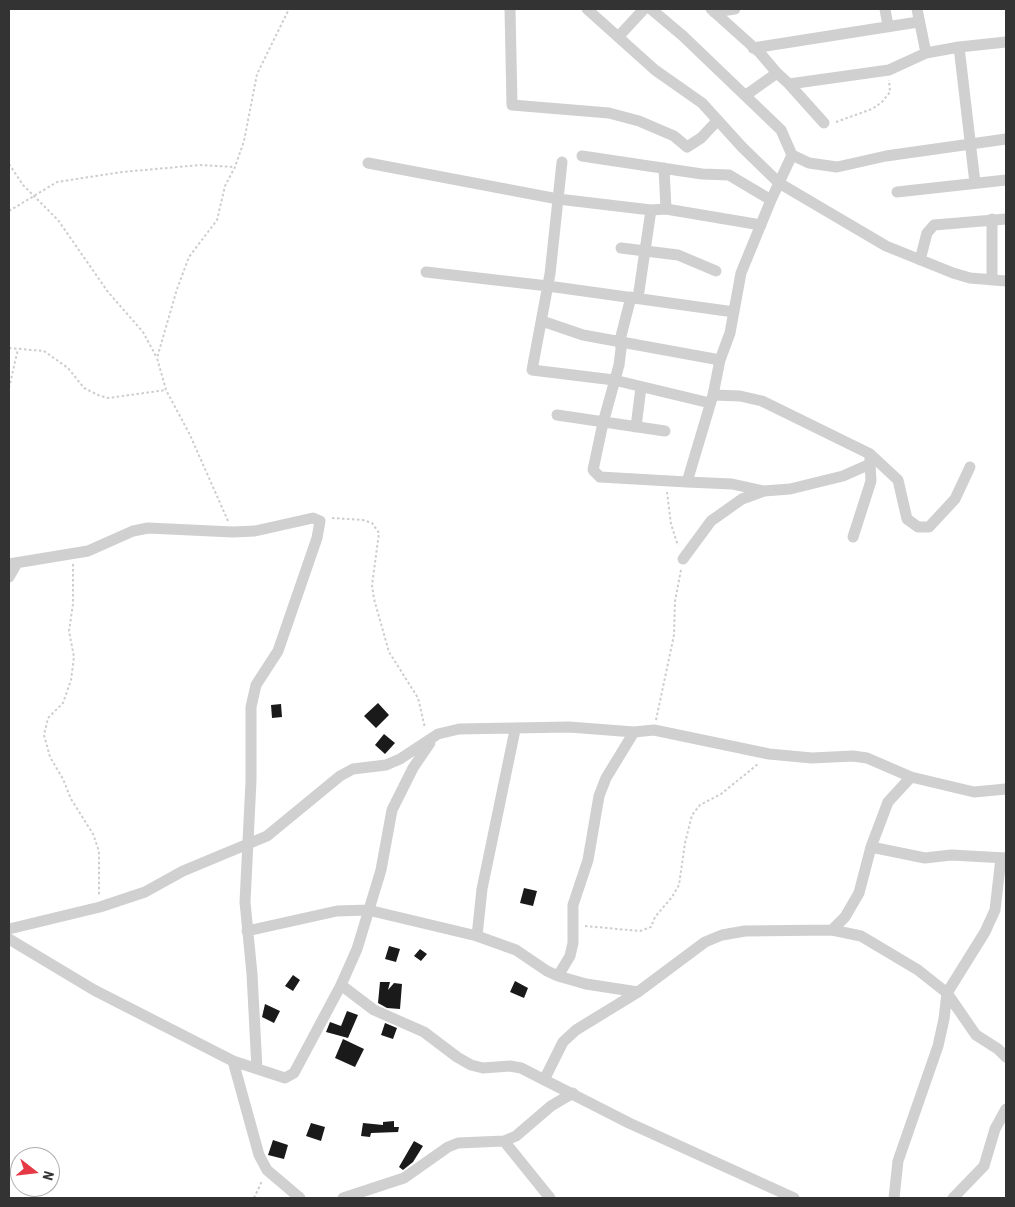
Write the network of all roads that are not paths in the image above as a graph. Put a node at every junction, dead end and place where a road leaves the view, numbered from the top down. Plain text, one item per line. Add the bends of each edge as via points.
1 (510, 9) edge
2 (587, 9) edge
3 (644, 9) edge
4 (651, 9) edge
5 (735, 9) edge
6 (886, 9) edge
7 (713, 10) edge
8 (920, 12) edge
9 (888, 26) junction
10 (618, 36) junction
11 (1006, 42) edge
12 (959, 46) junction
13 (753, 48) junction
14 (926, 53) junction
15 (778, 73) junction
16 (789, 84) junction
17 (746, 95) junction
18 (717, 121) junction
19 (824, 123) road end
20 (1006, 139) edge
21 (972, 142) junction
22 (792, 155) junction
23 (582, 156) dead end
24 (562, 162) dead end
25 (368, 163) dead end
26 (664, 168) junction
27 (1006, 180) edge
28 (779, 183) junction
29 (975, 184) junction
30 (897, 192) dead end
31 (558, 199) junction
32 (771, 200) junction
33 (666, 209) junction
34 (651, 210) junction
35 (992, 219) junction
36 (1006, 219) edge
37 (761, 225) junction
38 (621, 248) dead end
39 (645, 251) junction
40 (920, 260) junction
41 (716, 270) dead end
42 (426, 272) dead end
43 (992, 280) junction
44 (1006, 281) edge
45 (548, 286) junction
46 (634, 298) junction
47 (734, 312) junction
48 (542, 321) junction
49 (620, 340) junction
50 (720, 360) junction
51 (614, 380) junction
52 (641, 387) junction
53 (711, 399) junction
54 (557, 415) dead end
55 (603, 423) junction
56 (636, 427) junction
57 (665, 431) dead end
58 (870, 459) junction
59 (970, 467) dead end
60 (687, 482) junction
61 (764, 491) junction
62 (853, 537) dead end
63 (683, 559) road end
64 (13, 564) edge
65 (9, 577) edge
66 (515, 730) junction
67 (634, 732) junction
68 (438, 734) junction
69 (912, 777) junction
70 (1005, 790) edge
71 (246, 846) junction
72 (871, 847) junction
73 (1004, 858) edge
74 (368, 910) junction
75 (9, 929) edge
76 (832, 930) junction
77 (247, 931) junction
78 (477, 936) junction
79 (9, 939) edge
80 (558, 976) junction
81 (340, 985) junction
82 (638, 992) junction
83 (947, 992) junction
84 (1006, 1057) edge
85 (233, 1061) junction
86 (257, 1069) junction
87 (545, 1078) junction
88 (573, 1094) junction
89 (1006, 1109) edge
90 (504, 1141) junction
91 (300, 1198) edge
92 (343, 1198) edge
93 (550, 1198) edge
94 (794, 1198) edge
95 (894, 1198) edge
96 (953, 1198) edge

1 - 18 street via 512,105 609,113 639,120 674,136 687,147
2 - 10 street
3 - 10 street
4 - 17 street
5 - 7 street
6 - 9 street
7 - 13 street
8 - 9 street
8 - 14 street
9 - 13 street
10 - 18 street via 655,70 702,103
11 - 12 street
12 - 14 street
12 - 21 street
13 - 15 street
14 - 16 street via 889,70
15 - 16 street
15 - 17 street
16 - 19 street
17 - 22 street via 781,130
18 - 28 street
20 - 21 street
21 - 22 street via 837,166 819,165
21 - 29 street
22 - 28 street
23 - 26 street
24 - 31 street
25 - 31 street
26 - 32 street via 729,175
26 - 33 street
27 - 29 street
28 - 32 street
28 - 40 street via 878,242
29 - 30 street
31 - 34 street
31 - 45 street
32 - 37 street
33 - 34 street
33 - 37 street
34 - 39 street
35 - 36 street
35 - 40 street via 934,225 927,232
35 - 43 street
37 - 47 street via 741,274
38 - 39 street
39 - 41 street via 678,255
39 - 46 street
40 - 43 street via 961,276
42 - 45 street
43 - 44 street
45 - 46 street
45 - 48 street
46 - 47 street
46 - 49 street
47 - 50 street
48 - 49 street via 583,335
48 - 51 street via 532,370
49 - 50 street
49 - 51 street via 619,364
50 - 53 street
51 - 52 street
51 - 55 street
52 - 53 street
52 - 56 street
53 - 58 street via 740,396 762,401
53 - 60 street
54 - 55 street
55 - 56 street
55 - 60 street via 593,470 596,475
56 - 57 street
58 - 59 street via 898,480 907,519 918,527 929,527 954,499
58 - 61 street via 843,476 790,489
58 - 62 street via 871,482
60 - 61 street via 732,484
61 - 63 street via 742,499 718,514
64 - 65 street
64 - 71 street via 88,551 132,531 148,528 233,532 320,521 278,651 256,685 251,706 251,781
66 - 67 street via 569,727
66 - 68 street via 459,728
66 - 78 street via 482,889
67 - 69 street via 654,730 769,754 867,758
67 - 80 street via 601,789 588,860 573,905 570,956
68 - 71 street via 386,765 353,769 340,776 286,822
68 - 74 street via 422,753 392,810 381,870
69 - 70 street via 974,792
69 - 72 street via 888,802
71 - 75 street via 145,892 100,907
71 - 77 street via 244,902
72 - 73 street via 925,858 951,855
72 - 76 street via 859,893 845,917
73 - 83 street via 995,910
74 - 77 street via 338,911
74 - 78 street
74 - 81 street via 357,949
76 - 82 street via 746,931 722,935 705,942
76 - 83 street via 861,936 918,970
77 - 86 street
78 - 80 street via 516,950
79 - 85 street via 94,990
80 - 82 street
81 - 86 street via 292,1076 285,1078
81 - 87 street via 374,1010 424,1032 471,1065 483,1068 510,1066
82 - 87 street via 576,1030 563,1042
83 - 84 street via 976,1035 998,1048
83 - 95 street via 938,1046 898,1161
85 - 86 street
85 - 91 street via 252,1137 267,1170
87 - 88 street
88 - 90 street via 551,1106 516,1136
88 - 94 street
89 - 96 street via 995,1129 984,1166
90 - 92 street via 458,1143 404,1178
90 - 93 street

